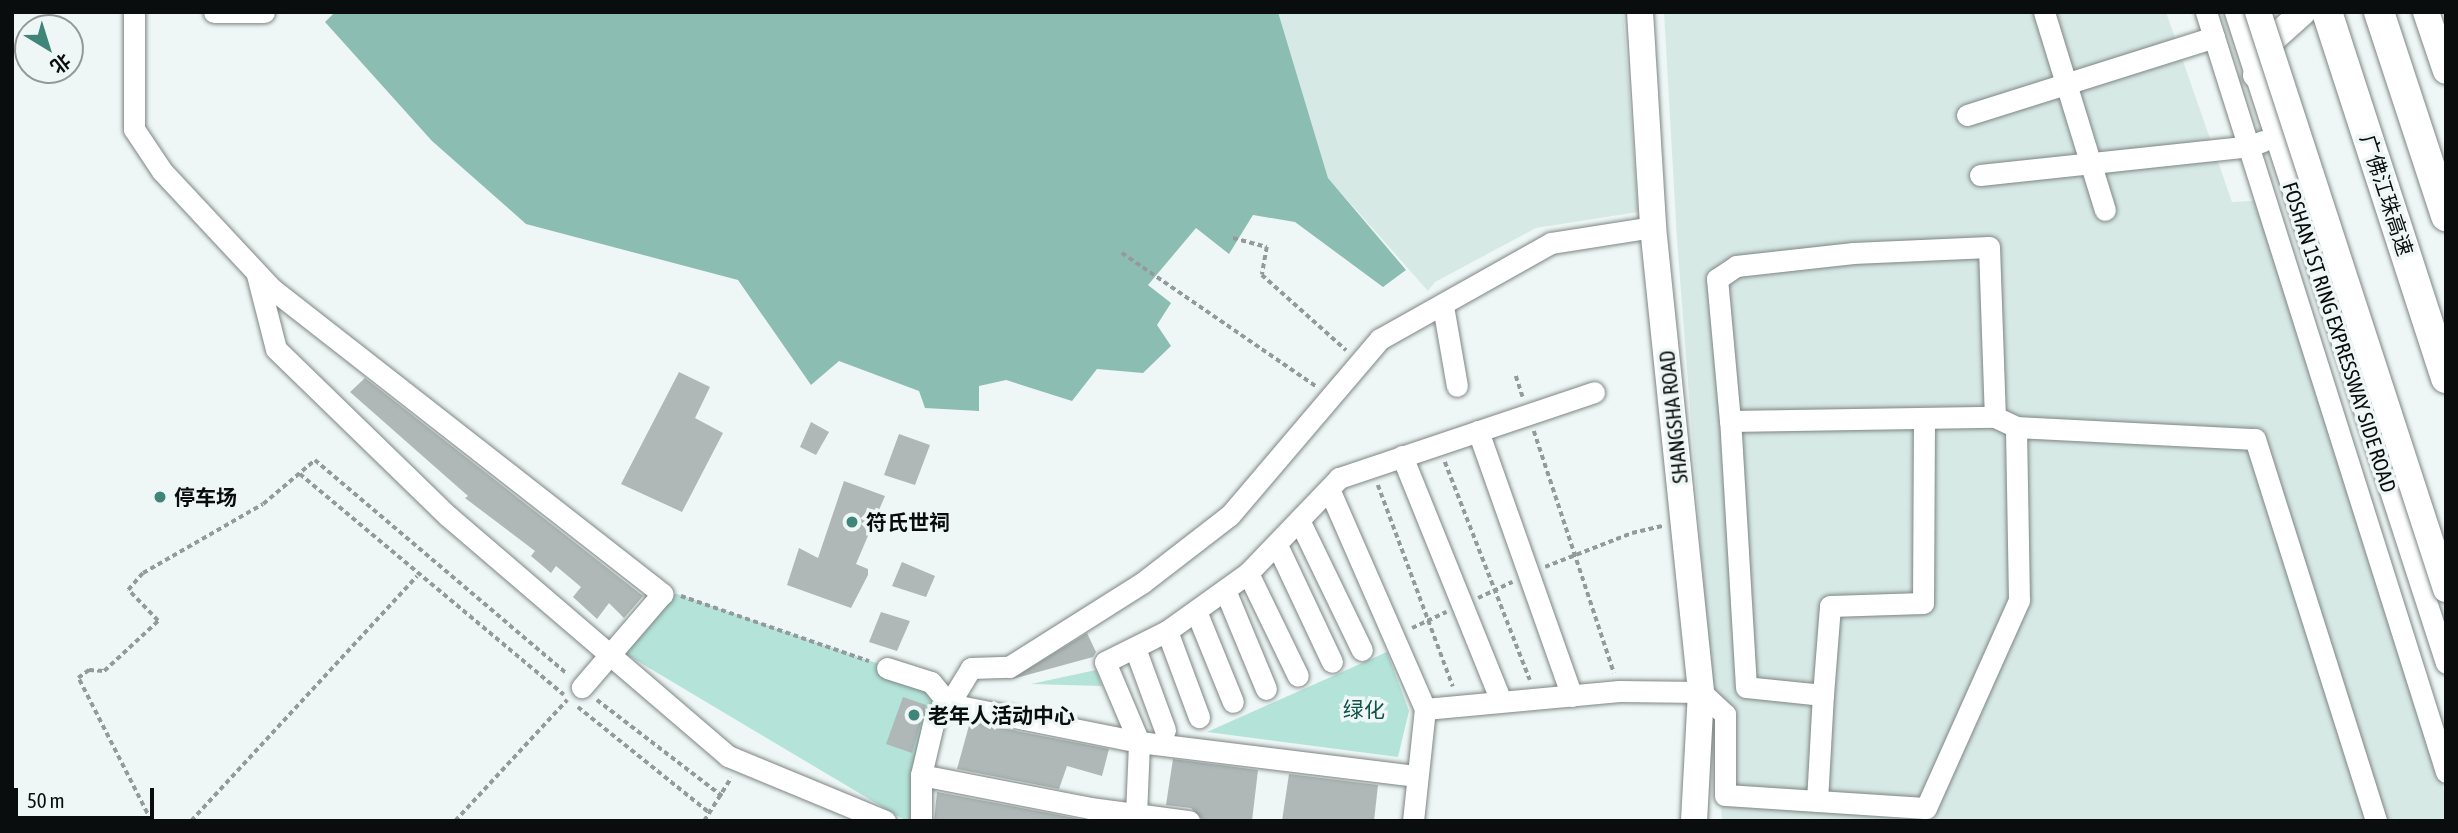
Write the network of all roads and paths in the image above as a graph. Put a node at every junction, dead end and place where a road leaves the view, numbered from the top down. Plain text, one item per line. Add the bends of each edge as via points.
1 (134, 12) edge
2 (214, 12) edge
3 (264, 12) edge
4 (1640, 12) edge
5 (2044, 12) edge
6 (2206, 12) edge
7 (2235, 12) edge
8 (2258, 12) edge
9 (2303, 12) edge
10 (2327, 12) edge
11 (2379, 12) edge
12 (2426, 12) edge
13 (2214, 37) junction
14 (2446, 71) edge
15 (2256, 75) junction
16 (2067, 83) junction
17 (1966, 115) dead end
18 (2275, 136) junction
19 (2250, 146) junction
20 (2091, 163) junction
21 (1980, 175) dead end
22 (2105, 210) dead end
23 (2446, 216) edge
24 (1653, 227) junction
25 (1233, 238) dead end
26 (1122, 253) dead end
27 (256, 273) junction
28 (1443, 306) junction
29 (1357, 361) junction
30 (1516, 376) dead end
31 (2446, 379) edge
32 (1457, 386) dead end
33 (1594, 392) dead end
34 (1331, 396) junction
35 (1528, 414) junction
36 (1995, 417) junction
37 (1924, 418) junction
38 (1730, 421) junction
39 (2016, 427) junction
40 (1478, 431) junction
41 (1438, 444) junction
42 (1402, 456) junction
43 (1371, 466) junction
44 (300, 474) junction
45 (1329, 489) junction
46 (1300, 522) junction
47 (1277, 545) junction
48 (1248, 573) junction
49 (417, 576) junction
50 (2446, 589) edge
51 (1225, 590) junction
52 (662, 594) junction
53 (1196, 611) junction
54 (1167, 631) junction
55 (1362, 650) dead end
56 (1136, 651) junction
57 (612, 657) junction
58 (1332, 662) dead end
59 (2446, 663) edge
60 (887, 668) joint
61 (1298, 676) dead end
62 (1266, 689) dead end
63 (1619, 691) junction
64 (1700, 692) junction
65 (575, 693) junction
66 (1823, 695) junction
67 (1572, 696) junction
68 (1538, 698) junction
69 (1501, 701) junction
70 (1233, 702) dead end
71 (949, 704) junction
72 (1461, 706) junction
73 (1425, 709) junction
74 (1199, 717) dead end
75 (1165, 730) dead end
76 (1139, 743) junction
77 (740, 761) junction
78 (2446, 772) edge
79 (920, 775) junction
80 (1415, 776) junction
81 (722, 796) junction
82 (1817, 801) junction
83 (710, 813) junction
84 (1136, 815) junction
85 (151, 821) edge
86 (191, 821) edge
87 (455, 821) edge
88 (704, 821) edge
89 (885, 821) edge
90 (921, 821) edge
91 (1189, 821) edge
92 (1413, 821) edge
93 (1694, 821) edge
94 (2376, 821) edge

1 - 27 street via 134,129 162,171
2 - 3 street
4 - 24 main road, SHANGSHA ROAD
5 - 16 street
6 - 13 street
7 - 15 street, FOSHAN 1ST RING EXPRESSWAY SIDE ROAD
8 - 50 main road, FOSHAN 1ST RING EXPRESSWAY SIDE ROAD, bridge
9 - 15 main road via 2264,47
10 - 31 highway, 广佛江珠高速
11 - 23 highway
12 - 14 main road
13 - 16 street
13 - 19 street
15 - 18 street, FOSHAN 1ST RING EXPRESSWAY SIDE ROAD
16 - 17 street
16 - 20 street
18 - 19 street
18 - 59 street, FOSHAN 1ST RING EXPRESSWAY SIDE ROAD
19 - 20 street
19 - 78 street
20 - 21 street
20 - 22 street
24 - 28 street via 1551,243 1449,297
24 - 64 main road, SHANGSHA ROAD
25 - 29 path via 1267,247 1262,275
26 - 34 path
27 - 52 street
27 - 57 street via 276,348 447,516
28 - 29 street via 1380,339
28 - 32 street
29 - 34 street
30 - 35 path
33 - 35 street
34 - 71 street via 1242,505 1142,583 1009,667 971,668
35 - 40 street
35 - 63 path
36 - 37 street
36 - 38 street via 1989,247 1853,253 1736,266 1717,279
36 - 39 street
37 - 38 street
37 - 66 street via 1923,603 1830,606
38 - 66 street via 1746,687
39 - 82 street via 2019,600 1926,808
39 - 94 street via 2255,439
40 - 41 street
40 - 67 street
41 - 42 street
41 - 68 path
42 - 43 street
42 - 69 street
43 - 45 street via 1339,478
43 - 72 path
44 - 49 path
44 - 65 path via 315,460
44 - 85 path via 262,505 144,573 128,590 159,621 104,671 89,670 78,678
45 - 46 street
45 - 73 street
46 - 47 street
46 - 55 street
47 - 48 street
47 - 58 street
48 - 51 street
48 - 61 street
49 - 65 path
49 - 86 path
51 - 53 street
51 - 62 street
52 - 57 street
52 - 60 path via 677,594
53 - 54 street
53 - 70 street
54 - 56 street
54 - 74 street
56 - 75 street
56 - 76 street via 1105,662
57 - 65 street
57 - 77 street via 727,756
60 - 71 street via 931,682
63 - 64 street
63 - 67 street
64 - 82 street via 1725,714 1725,795
64 - 93 main road, SHANGSHA ROAD
65 - 81 path
65 - 83 path via 636,758
65 - 87 path
66 - 82 street
67 - 68 street
68 - 69 street
69 - 72 street
71 - 76 street
71 - 79 street via 935,716
72 - 73 street
73 - 80 street
76 - 80 street
76 - 84 street
77 - 81 path
77 - 89 street
79 - 84 street
79 - 90 street
80 - 92 street
81 - 83 path
83 - 88 path
84 - 91 street

